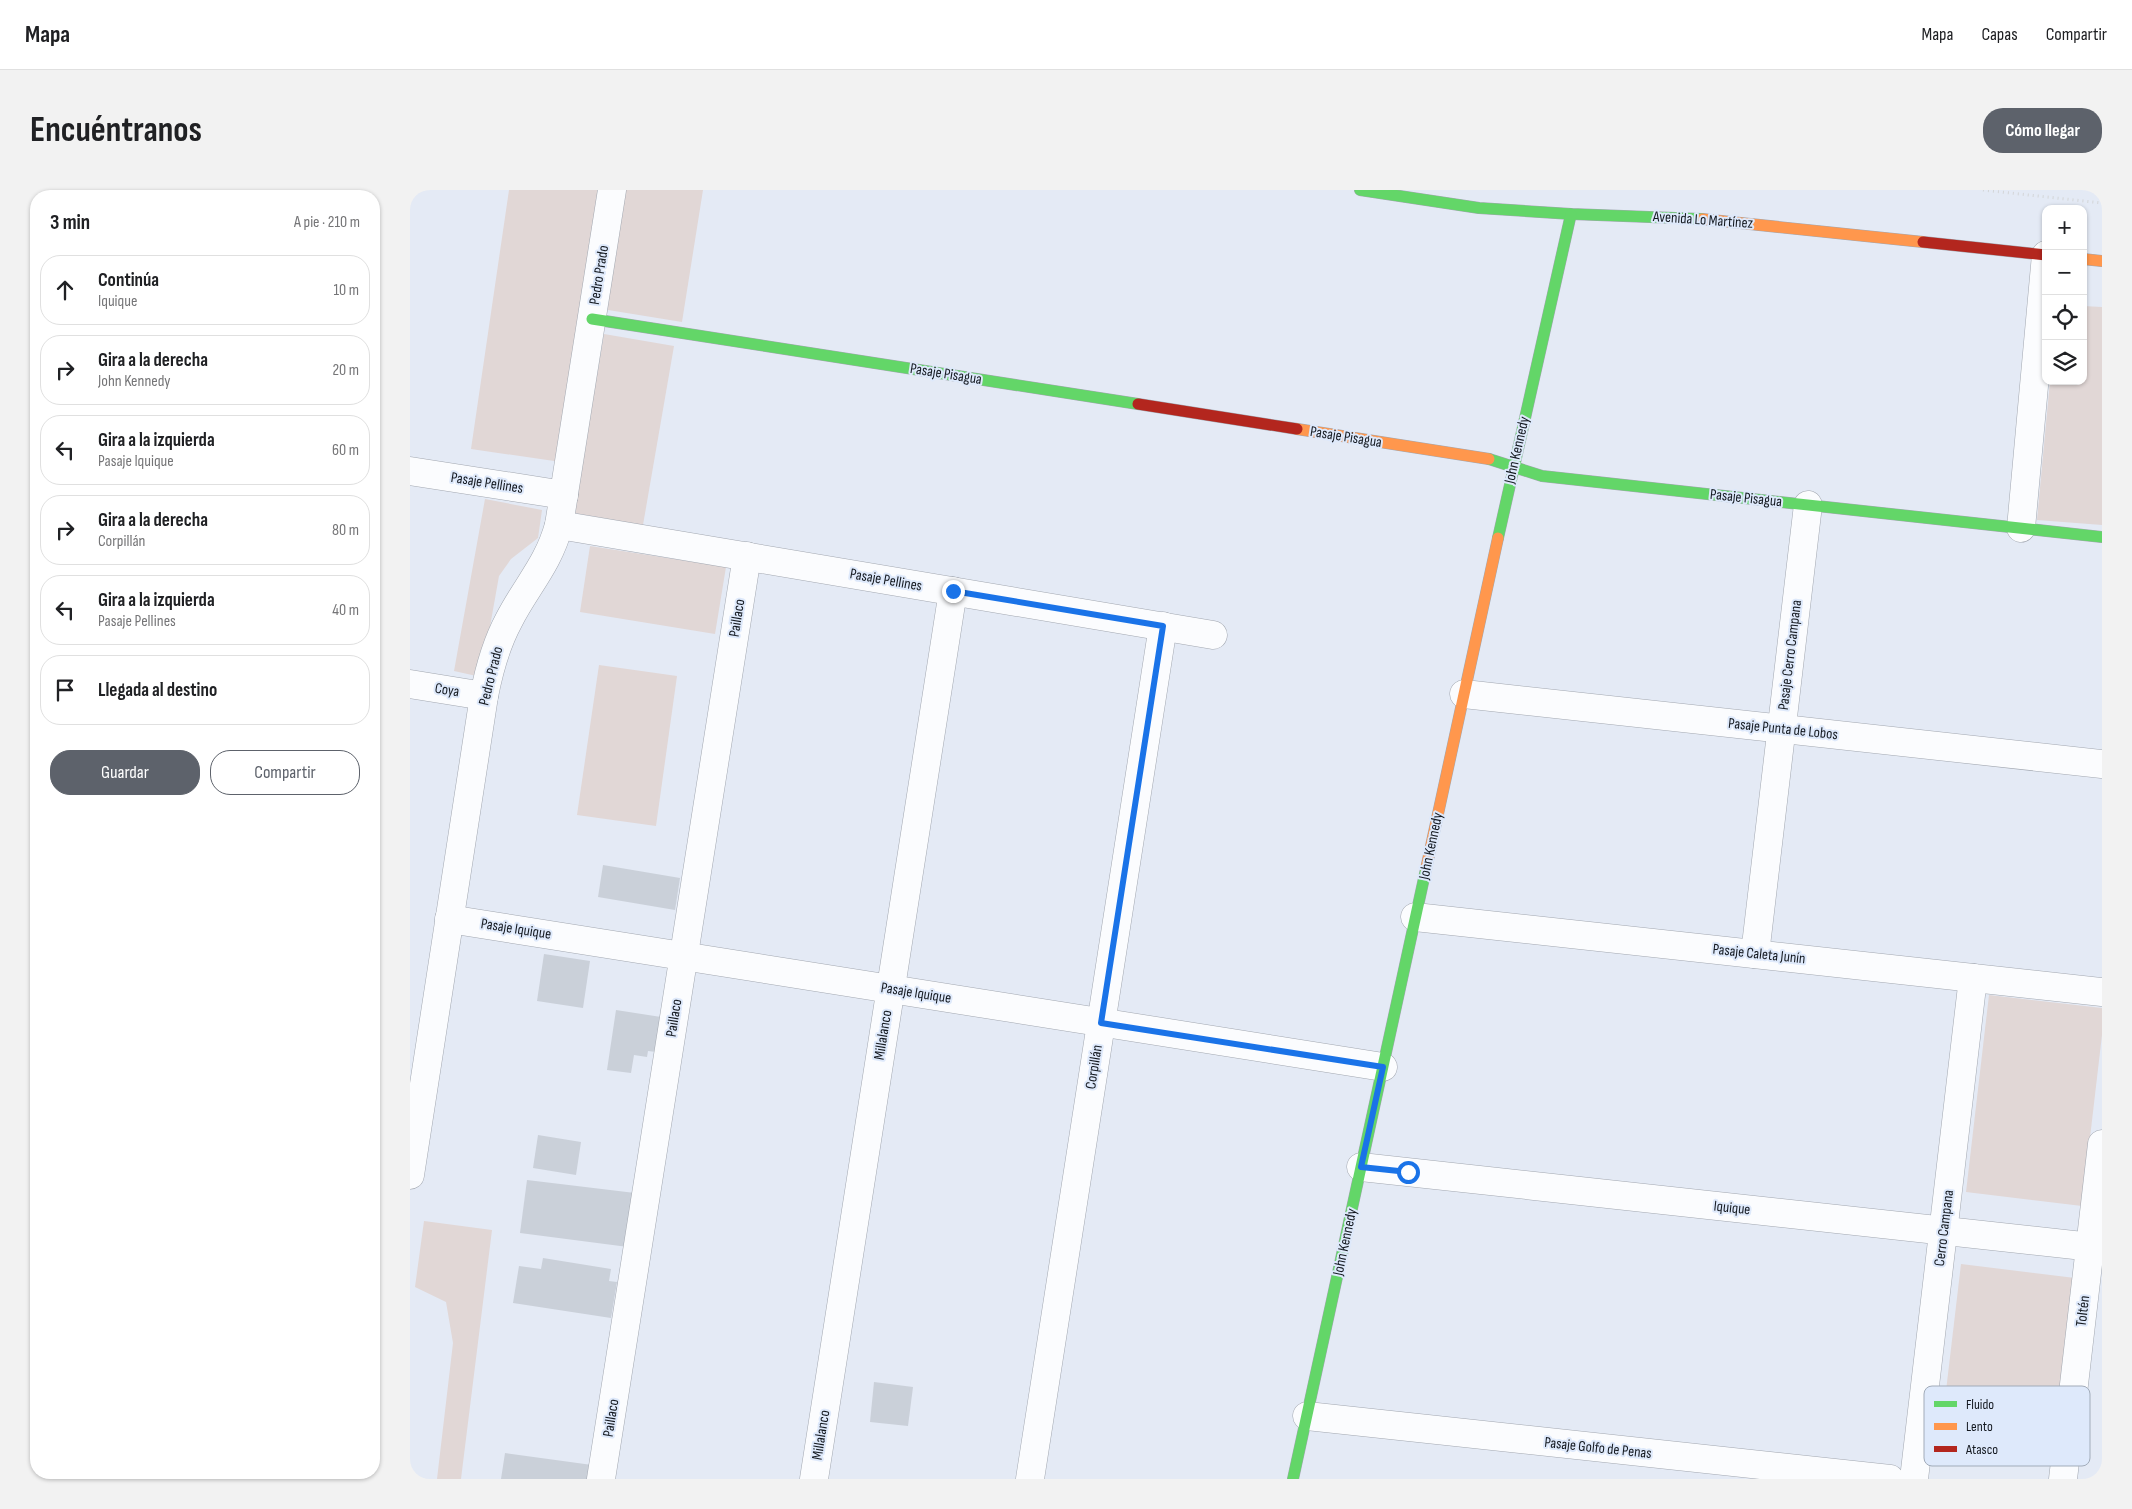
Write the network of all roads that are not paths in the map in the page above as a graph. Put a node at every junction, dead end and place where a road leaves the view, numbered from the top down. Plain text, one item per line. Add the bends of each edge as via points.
1 (612, 190) edge
2 (1360, 190) edge
3 (1570, 214) junction
4 (2042, 255) edge
5 (2087, 259) edge
6 (2102, 261) edge
7 (2042, 295) edge
8 (592, 319) junction
9 (1514, 467) junction
10 (410, 471) edge
11 (564, 495) junction
12 (1808, 504) junction
13 (559, 525) junction
14 (2022, 528) junction
15 (2102, 537) edge
16 (747, 556) junction
17 (953, 591) junction
18 (1163, 626) junction
19 (1213, 635) dead end
20 (410, 684) edge
21 (1464, 694) junction
22 (484, 696) junction
23 (1781, 729) junction
24 (2102, 764) edge
25 (1415, 917) junction
26 (449, 919) junction
27 (1755, 954) junction
28 (684, 956) junction
29 (1973, 978) junction
30 (891, 989) junction
31 (2102, 992) edge
32 (1101, 1023) junction
33 (1383, 1067) junction
34 (2102, 1144) edge
35 (1361, 1167) junction
36 (410, 1175) edge
37 (1944, 1232) junction
38 (2096, 1248) edge
39 (1925, 1386) edge
40 (2076, 1386) edge
41 (1924, 1397) edge
42 (1307, 1416) junction
43 (2065, 1466) edge
44 (1700, 1469) edge
45 (601, 1479) edge
46 (814, 1479) edge
47 (1030, 1479) edge
48 (1293, 1479) edge
49 (1890, 1479) edge
50 (1914, 1479) edge
51 (2063, 1479) edge

1 - 8 street, Pedro Prado
2 - 3 street, Avenida Lo Martínez via 1479,208
3 - 4 street, Avenida Lo Martínez via 1735,221
3 - 9 street, John Kennedy
5 - 6 street
7 - 14 street
8 - 9 street, Pasaje Pisagua via 1478,458
8 - 11 street, Pedro Prado
9 - 12 street, Pasaje Pisagua via 1542,476
9 - 21 street, John Kennedy
10 - 11 street, Pasaje Pellines
11 - 13 street, Pedro Prado
12 - 14 street, Pasaje Pisagua
12 - 23 street, Pasaje Cerro Campana
13 - 16 street, Pasaje Pellines
13 - 22 street, Pedro Prado via 549,555 501,637
14 - 15 street, Pasaje Pisagua
16 - 17 street, Pasaje Pellines
16 - 28 street, Paillaco
17 - 18 street, Pasaje Pellines
17 - 30 street, Millalanco
18 - 19 street, Pasaje Pellines
18 - 32 street, Corpillán
20 - 22 street, Coya
21 - 23 street, Pasaje Punta de Lobos
21 - 25 street, John Kennedy
22 - 26 street, Pedro Prado
23 - 24 street, Pasaje Punta de Lobos
23 - 27 street, Pasaje Cerro Campana
25 - 27 street, Pasaje Caleta Junín
25 - 33 street, John Kennedy
26 - 28 street, Pasaje Iquique
26 - 36 street, Pedro Prado
27 - 29 street, Pasaje Caleta Junín
28 - 30 street, Pasaje Iquique
28 - 45 street, Paillaco
29 - 31 street, Pasaje Caleta Junín
29 - 37 street, Cerro Campana
30 - 32 street, Pasaje Iquique
30 - 46 street, Millalanco
32 - 33 street, Pasaje Iquique
32 - 47 street, Corpillán
33 - 35 street, John Kennedy
34 - 38 street, Toltén
35 - 37 street, Iquique
35 - 42 street, John Kennedy
37 - 38 street, Iquique
37 - 39 street, Cerro Campana
38 - 40 street, Toltén
41 - 50 street, Cerro Campana
42 - 44 street, Pasaje Golfo de Penas
42 - 48 street, John Kennedy
43 - 51 street, Toltén
44 - 49 street, Pasaje Golfo de Penas

